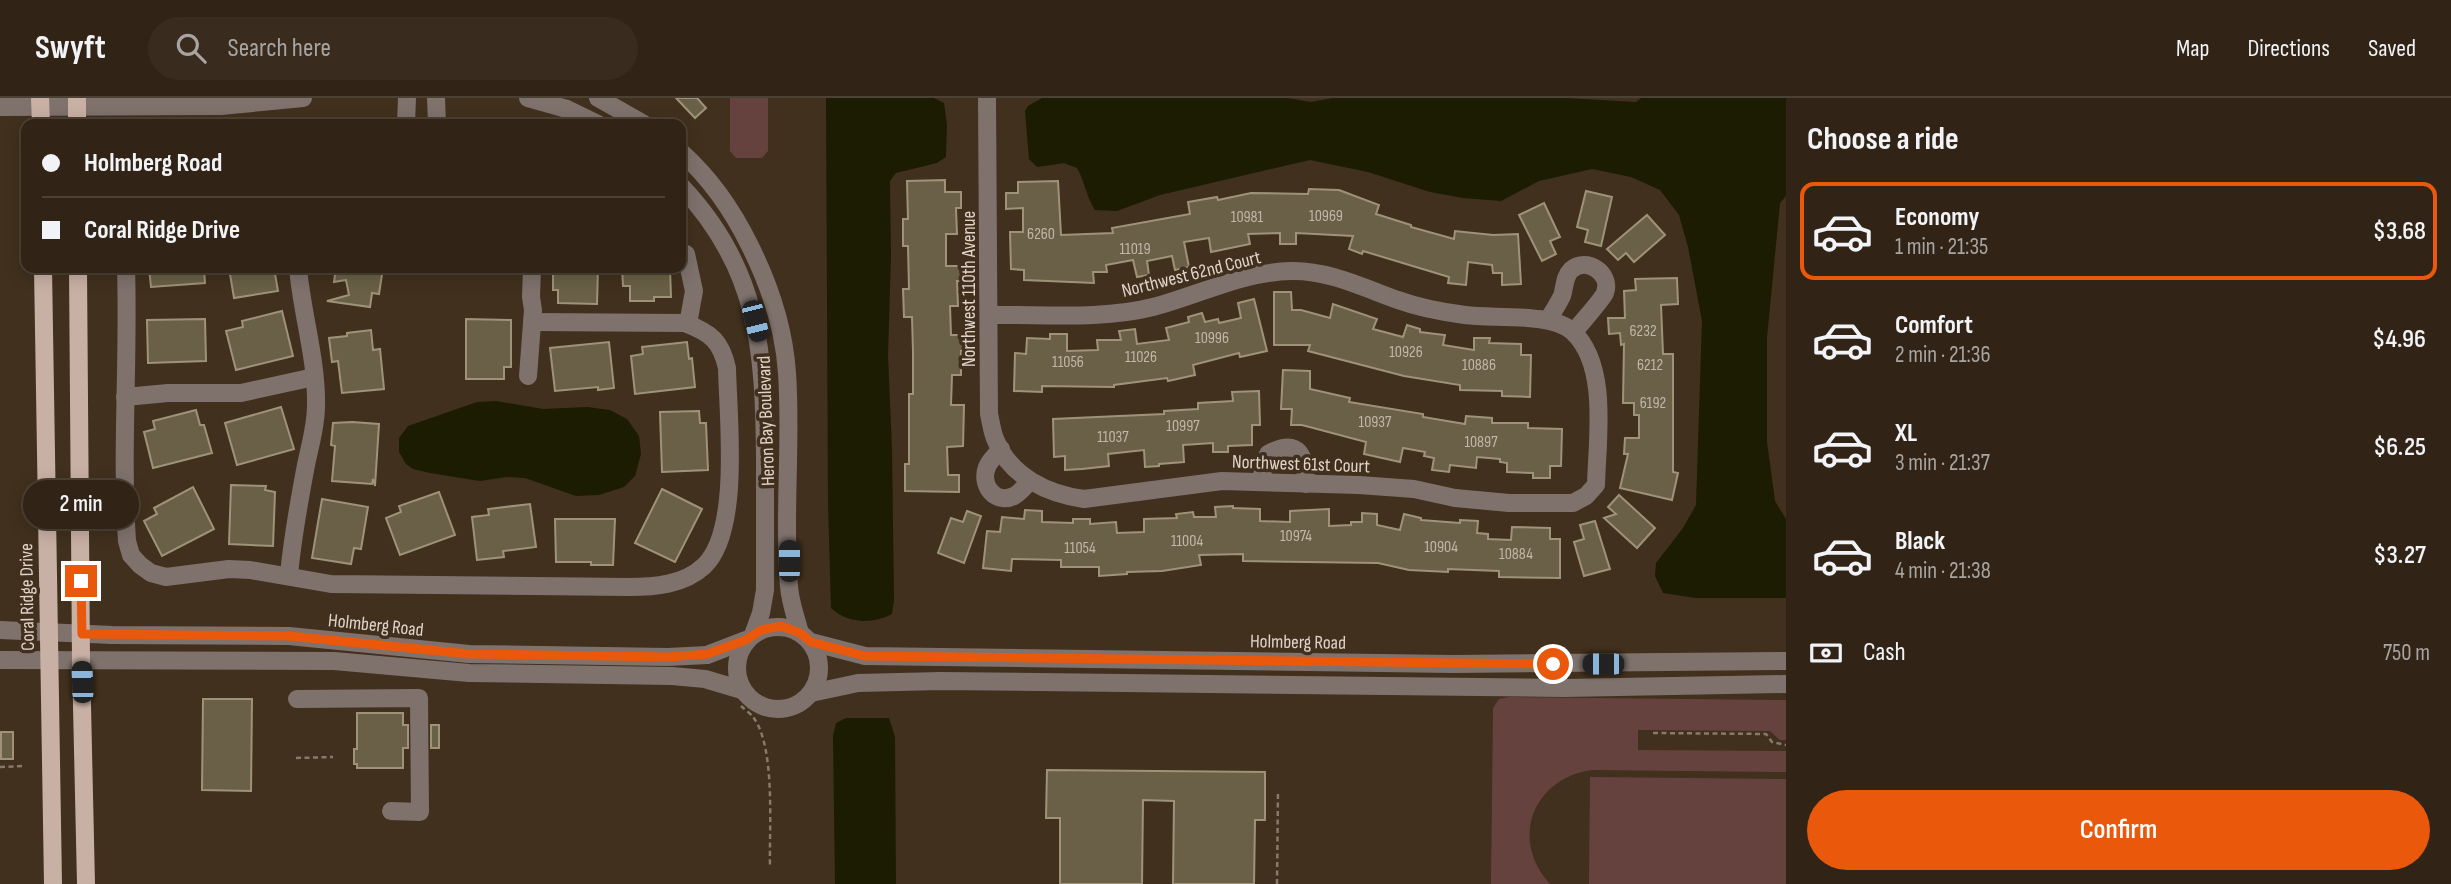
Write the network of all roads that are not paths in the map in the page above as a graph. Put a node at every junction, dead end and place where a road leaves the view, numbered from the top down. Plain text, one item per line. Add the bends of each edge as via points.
1 (303, 98) edge
2 (407, 98) edge
3 (436, 98) edge
4 (528, 98) edge
5 (598, 98) edge
6 (987, 98) edge
7 (0, 107) edge
8 (77, 109) edge
9 (40, 110) edge
10 (406, 119) edge
11 (437, 119) edge
12 (587, 119) edge
13 (635, 119) edge
14 (686, 157) edge
15 (686, 191) edge
16 (686, 258) edge
17 (43, 273) edge
18 (78, 273) edge
19 (126, 273) edge
20 (298, 273) edge
21 (532, 273) edge
22 (989, 315) junction
23 (532, 322) junction
24 (688, 324) junction
25 (528, 376) dead end
26 (314, 377) junction
27 (125, 397) junction
28 (1001, 449) junction
29 (1025, 476) junction
30 (1261, 482) junction
31 (1306, 484) junction
32 (1586, 496) joint
33 (289, 576) junction
34 (0, 630) edge
35 (48, 632) junction
36 (82, 634) junction
37 (750, 638) junction
38 (805, 638) junction
39 (0, 660) edge
40 (49, 661) junction
41 (81, 661) junction
42 (1786, 661) edge
43 (1786, 684) edge
44 (811, 693) junction
45 (738, 696) junction
46 (297, 699) dead end
47 (391, 811) dead end
48 (53, 884) edge
49 (86, 884) edge

1 - 8 street via 221,106
2 - 10 street
3 - 11 street
4 - 12 street
5 - 13 street
6 - 22 street, Northwest 110th Avenue
7 - 9 street
8 - 9 street
14 - 38 street, Heron Bay Boulevard via 714,188 744,233 779,318 787,373 789,587
15 - 37 street, Heron Bay Boulevard via 721,238 739,275 758,336 763,376 765,590
16 - 24 street via 694,291
17 - 35 main road, Coral Ridge Drive
18 - 36 main road
19 - 27 street
20 - 26 street
21 - 23 street
22 - 28 street, Northwest 110th Avenue via 989,414
22 - 32 street, Northwest 62nd Court via 1119,313 1260,274 1293,271 1334,276 1439,312 1562,326 1590,360 1598,396 1596,485
23 - 24 street
23 - 25 street
24 - 33 street via 716,340 727,368 729,498 713,557 692,575 654,587 361,585
26 - 27 street via 241,393
26 - 33 street via 313,436
27 - 33 street via 127,541 140,565 166,577 229,569
28 - 29 street, Northwest 110th Avenue
28 - 29 street via 985,475 992,494 1005,499 1013,496
29 - 30 street, Northwest 61st Court via 1061,496 1084,499 1222,481
30 - 31 street, Northwest 61st Court
30 - 31 street via 1268,454 1289,448 1301,453
31 - 32 street, Northwest 61st Court via 1414,489 1509,503 1573,503
34 - 35 street, Holmberg Road
35 - 36 street, Holmberg Road
35 - 40 main road, Coral Ridge Drive
36 - 37 street, Holmberg Road via 289,636 469,654 668,657 707,654
36 - 41 main road
37 - 38 street via 771,627 791,628
37 - 45 street via 737,659
38 - 42 street, Holmberg Road via 848,653 892,656 1453,664
38 - 44 street via 820,667
39 - 40 street, Holmberg Road
40 - 41 street, Holmberg Road
40 - 48 main road, Coral Ridge Drive
41 - 45 street, Holmberg Road via 334,661 470,673 672,676 705,679
41 - 49 main road
43 - 44 street via 1565,688 940,681 858,683
44 - 45 street via 790,708 776,709
46 - 47 street via 419,698 420,811

